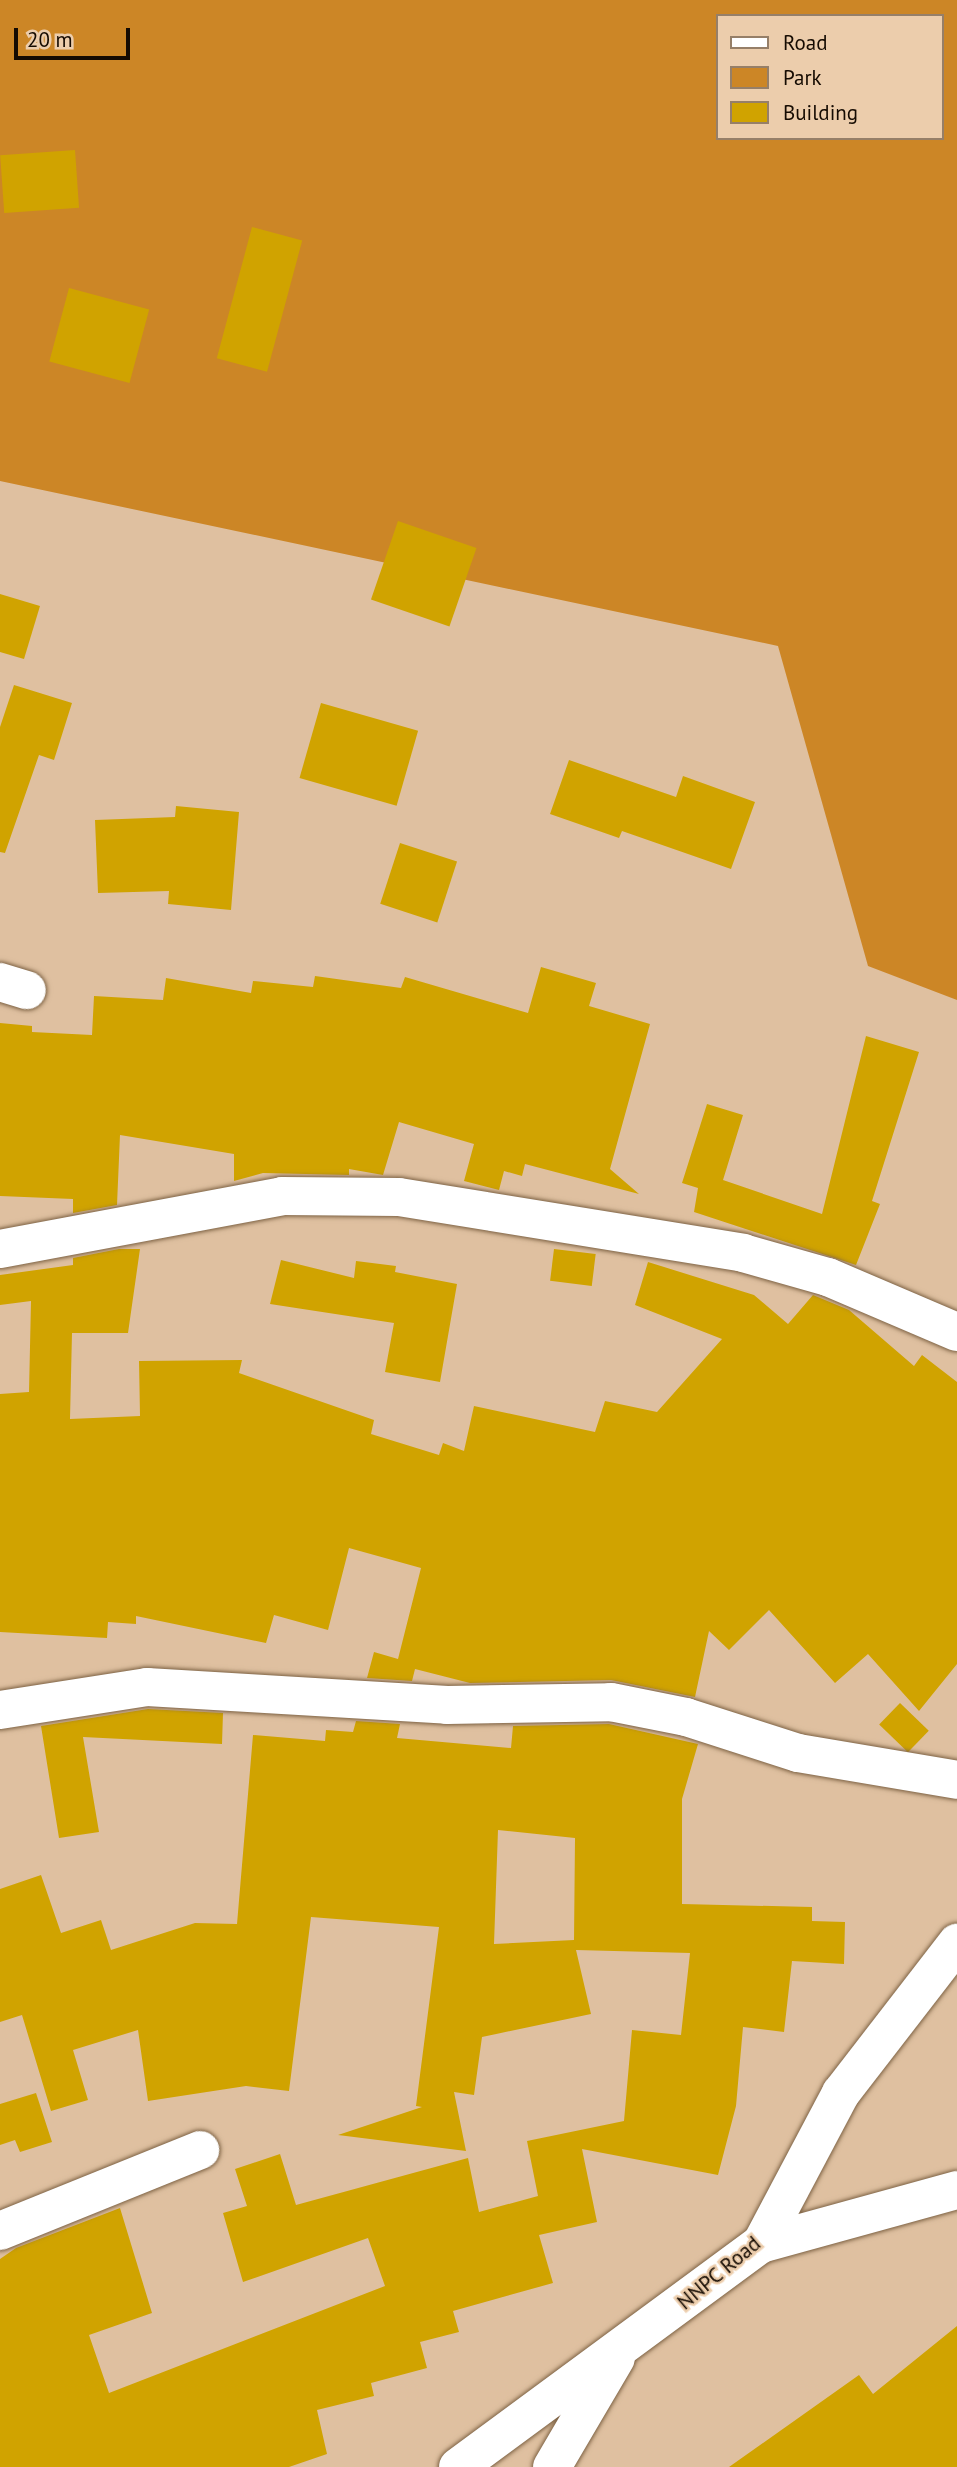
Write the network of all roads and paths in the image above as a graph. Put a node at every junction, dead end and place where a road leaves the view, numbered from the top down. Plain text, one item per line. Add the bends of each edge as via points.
1 (0, 1249) edge
2 (957, 1332) edge
3 (0, 1710) edge
4 (957, 1780) edge
5 (957, 1943) edge
6 (200, 2150) dead end
7 (957, 2190) edge
8 (0, 2231) edge
9 (761, 2244) junction
10 (619, 2353) junction
11 (458, 2467) edge
12 (552, 2467) edge

1 - 2 street via 282,1196 399,1197 743,1253 828,1278
3 - 4 street via 147,1687 447,1705 611,1702 686,1717 797,1753
5 - 9 street, NNPC Road via 841,2093
6 - 8 street
7 - 9 street
9 - 10 street, NNPC Road
10 - 11 street, NNPC Road
10 - 12 street

